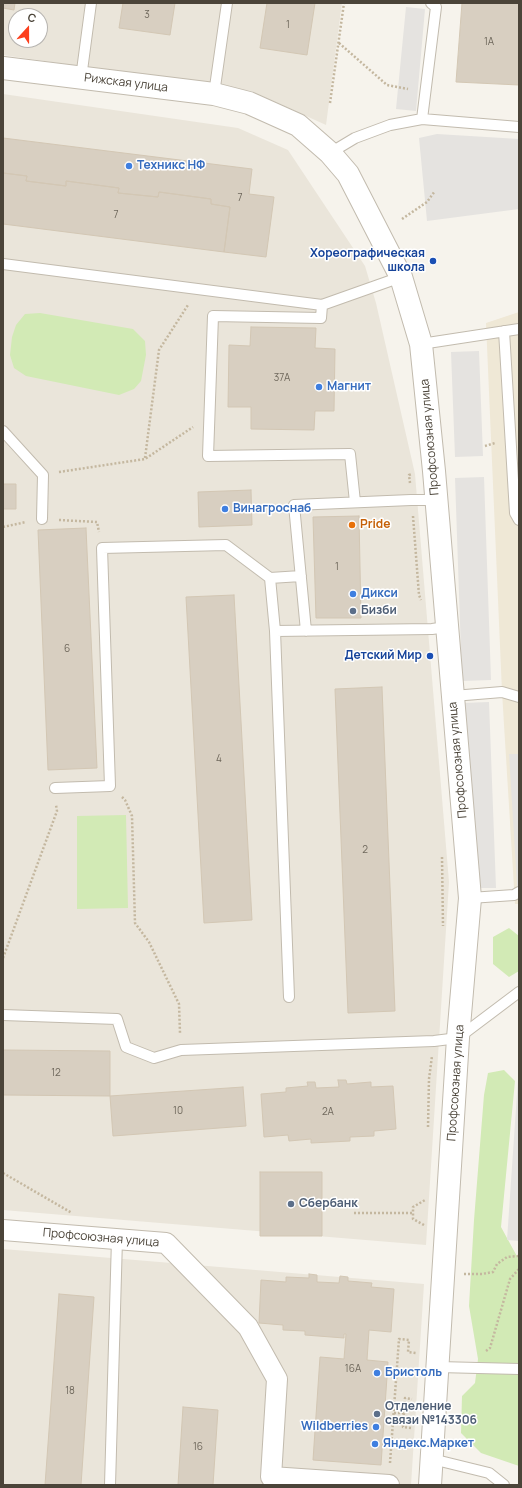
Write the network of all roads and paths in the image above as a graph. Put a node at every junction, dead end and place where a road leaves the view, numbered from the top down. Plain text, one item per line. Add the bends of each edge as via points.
1 (91, 3) edge
2 (227, 3) edge
3 (344, 3) edge
4 (436, 4) edge
5 (338, 43) junction
6 (3, 68) edge
7 (81, 78) junction
8 (408, 88) dead end
9 (214, 94) junction
10 (249, 103) joint
11 (330, 103) dead end
12 (422, 119) junction
13 (519, 127) edge
14 (330, 153) junction
15 (435, 191) dead end
16 (402, 219) dead end
17 (3, 264) edge
18 (401, 277) junction
19 (198, 289) junction
20 (322, 305) junction
21 (519, 329) edge
22 (504, 331) junction
23 (421, 344) junction
24 (211, 415) junction
25 (3, 431) edge
26 (145, 459) junction
27 (434, 471) junction
28 (43, 475) junction
29 (411, 500) junction
30 (436, 500) junction
31 (355, 502) junction
32 (42, 519) junction
33 (519, 520) edge
34 (3, 527) edge
35 (102, 548) junction
36 (301, 576) junction
37 (270, 578) junction
38 (440, 628) junction
39 (275, 631) junction
40 (306, 631) junction
41 (453, 696) junction
42 (519, 697) edge
43 (110, 786) junction
44 (55, 788) joint
45 (442, 856) dead end
46 (519, 892) edge
47 (470, 898) junction
48 (443, 933) dead end
49 (3, 958) edge
50 (519, 992) edge
51 (288, 997) dead end
52 (3, 1015) edge
53 (458, 1038) junction
54 (434, 1040) junction
55 (181, 1050) junction
56 (428, 1134) dead end
57 (3, 1173) edge
58 (426, 1194) dead end
59 (426, 1199) junction
60 (426, 1206) dead end
61 (354, 1213) dead end
62 (413, 1213) junction
63 (76, 1216) dead end
64 (425, 1219) dead end
65 (425, 1225) junction
66 (3, 1230) edge
67 (425, 1231) dead end
68 (117, 1239) junction
69 (519, 1256) edge
70 (519, 1269) edge
71 (464, 1274) dead end
72 (418, 1353) dead end
73 (438, 1367) junction
74 (471, 1368) junction
75 (519, 1369) edge
76 (416, 1399) dead end
77 (394, 1413) junction
78 (404, 1413) junction
79 (414, 1428) dead end
80 (432, 1459) junction
81 (390, 1465) dead end
82 (271, 1481) edge
83 (110, 1485) edge
84 (389, 1485) edge
85 (430, 1485) edge
86 (504, 1485) edge

1 - 7 lane
2 - 9 lane
3 - 5 path
4 - 12 lane
5 - 8 path via 387,85
5 - 11 path
6 - 7 street, Рижская улица
7 - 9 street, Рижская улица
9 - 10 street, Рижская улица
10 - 14 street, Профсоюзная улица via 298,125
12 - 13 lane
12 - 14 lane via 390,125 362,135
14 - 18 street, Профсоюзная улица via 348,174
15 - 16 path via 427,202
17 - 19 lane
18 - 20 lane
18 - 23 street, Профсоюзная улица
19 - 20 lane
19 - 26 path via 158,350
20 - 24 lane via 321,318 213,316
21 - 22 lane
22 - 23 lane
22 - 33 lane via 515,514
23 - 27 street, Профсоюзная улица
24 - 26 path
24 - 31 lane via 208,456 350,454
25 - 28 lane
26 - 28 path
27 - 29 path via 409,475
27 - 30 street, Профсоюзная улица
28 - 32 lane
29 - 30 lane
29 - 31 lane
29 - 38 path via 419,595
30 - 38 street, Профсоюзная улица
31 - 36 lane via 294,505
32 - 34 path
32 - 35 path via 97,522
35 - 37 lane via 226,545
35 - 43 lane
36 - 37 lane
36 - 40 lane
37 - 39 lane
38 - 40 lane
38 - 41 street, Профсоюзная улица
39 - 40 lane
39 - 51 lane
41 - 42 lane via 502,692
41 - 47 street, Профсоюзная улица
43 - 44 lane
43 - 55 path via 125,800 132,816 135,923 149,942 178,1004
44 - 49 path via 57,812
45 - 48 path
46 - 47 lane via 514,895
47 - 53 street, Профсоюзная улица
50 - 53 lane
52 - 55 lane via 117,1019 126,1047 154,1058
53 - 54 lane
53 - 73 street, Профсоюзная улица
54 - 55 lane
54 - 56 path via 429,1079
57 - 63 path
58 - 59 path
59 - 60 path
59 - 62 path via 413,1207
61 - 62 path
62 - 65 path via 413,1219
64 - 65 path
65 - 67 path
66 - 68 street, Профсоюзная улица
68 - 82 street, Профсоюзная улица via 166,1243 248,1326 277,1379
68 - 83 lane
69 - 71 path via 507,1257 497,1264 493,1272
70 - 74 path via 510,1279 490,1348
72 - 77 path via 408,1352 409,1340 399,1339
73 - 74 lane
73 - 80 street, Профсоюзная улица
74 - 75 lane
76 - 78 path via 405,1398
77 - 78 path
77 - 81 path
78 - 79 path via 403,1427
80 - 85 street, Профсоюзная улица
80 - 86 lane via 489,1473
82 - 84 street, Профсоюзная улица

